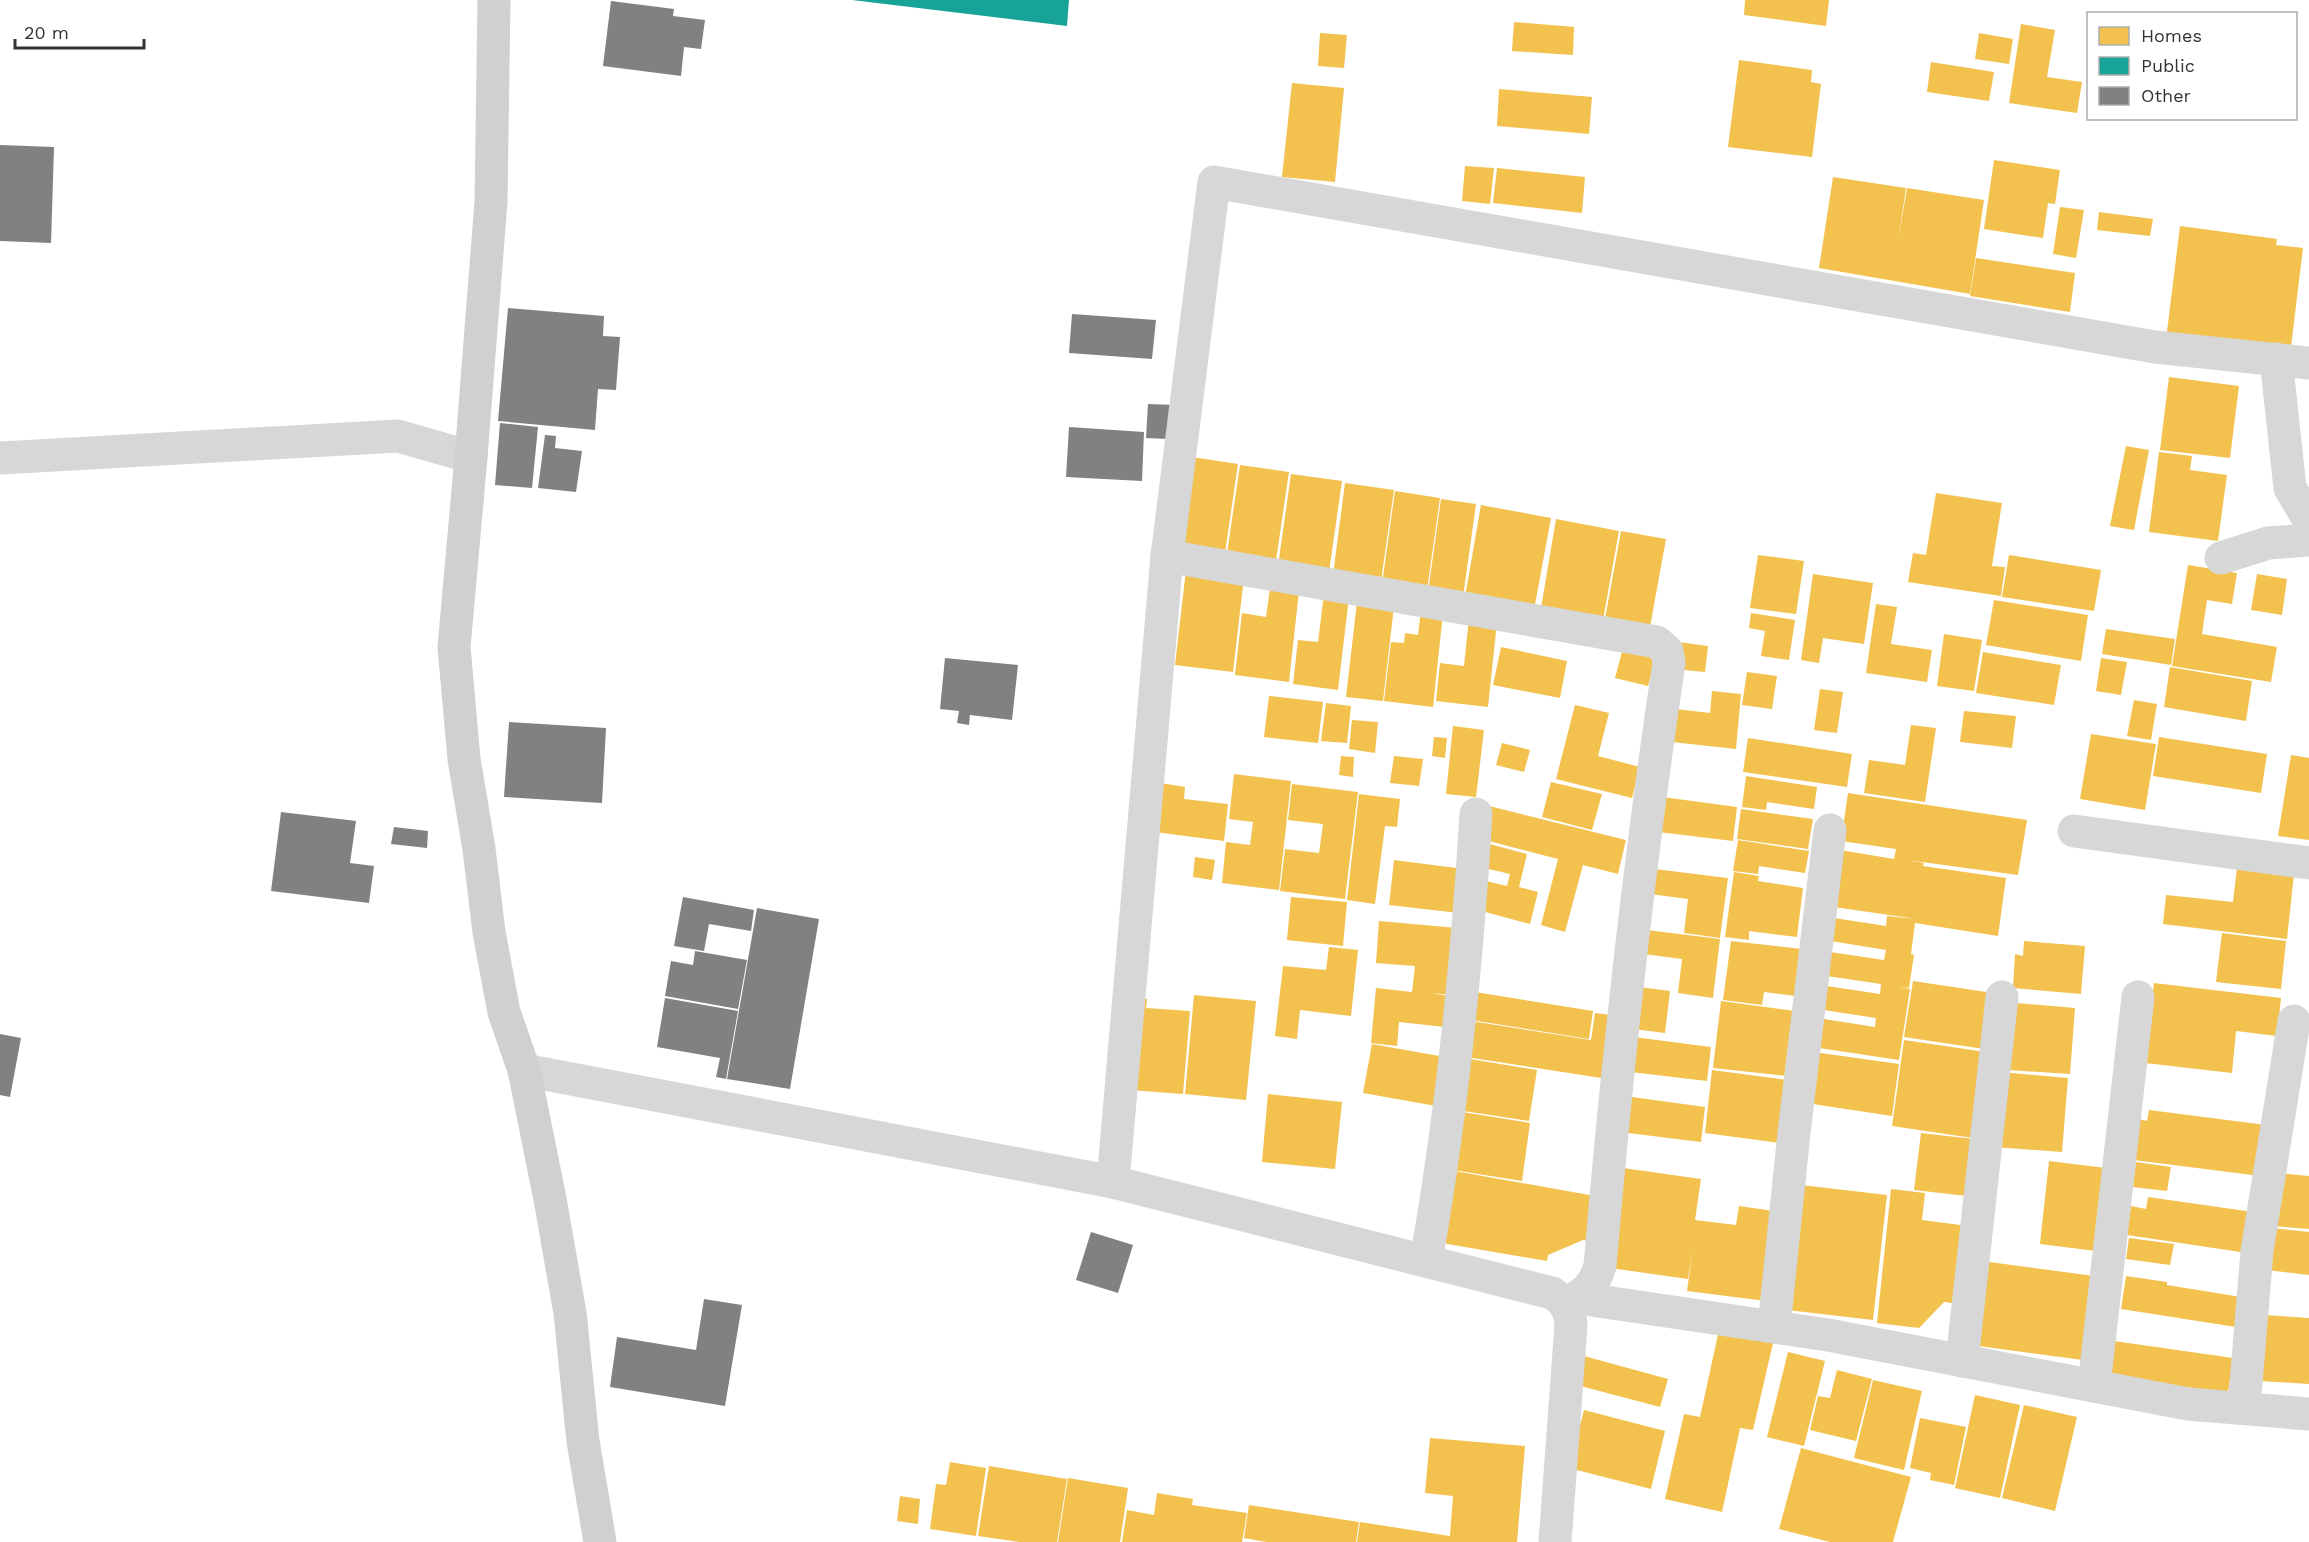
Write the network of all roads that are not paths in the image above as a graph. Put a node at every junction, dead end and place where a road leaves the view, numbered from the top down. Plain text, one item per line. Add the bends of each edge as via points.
1 (494, 0) edge
2 (2276, 359) junction
3 (2309, 363) edge
4 (471, 457) junction
5 (0, 458) edge
6 (2309, 520) edge
7 (2309, 540) edge
8 (1167, 556) junction
9 (2221, 558) dead end
10 (1476, 814) dead end
11 (1830, 830) dead end
12 (2074, 831) dead end
13 (2309, 863) edge
14 (2138, 997) dead end
15 (2002, 998) dead end
16 (2294, 1021) dead end
17 (524, 1070) junction
18 (1113, 1182) junction
19 (1426, 1261) junction
20 (1571, 1300) junction
21 (1774, 1327) junction
22 (1962, 1361) junction
23 (2094, 1386) junction
24 (2244, 1408) junction
25 (2309, 1414) edge
26 (600, 1542) edge
27 (1555, 1542) edge

1 - 4 main road via 491,202
2 - 3 street
2 - 6 street via 2290,488
2 - 8 street via 2143,345 1214,182
4 - 5 street via 398,436
4 - 17 main road via 454,647 464,759 489,932 504,1012
7 - 9 street via 2268,543
8 - 18 street
8 - 20 street via 1657,642 1667,651 1669,663 1629,966 1600,1266 1589,1289
10 - 19 street via 1469,926 1442,1174
11 - 21 street
12 - 13 street
14 - 23 street
15 - 22 street
16 - 24 street via 2257,1251
17 - 18 street
17 - 26 main road via 570,1313 583,1441
18 - 19 street
19 - 20 street
20 - 21 street
20 - 27 street
21 - 22 street
22 - 23 street
23 - 24 street via 2188,1404
24 - 25 street

